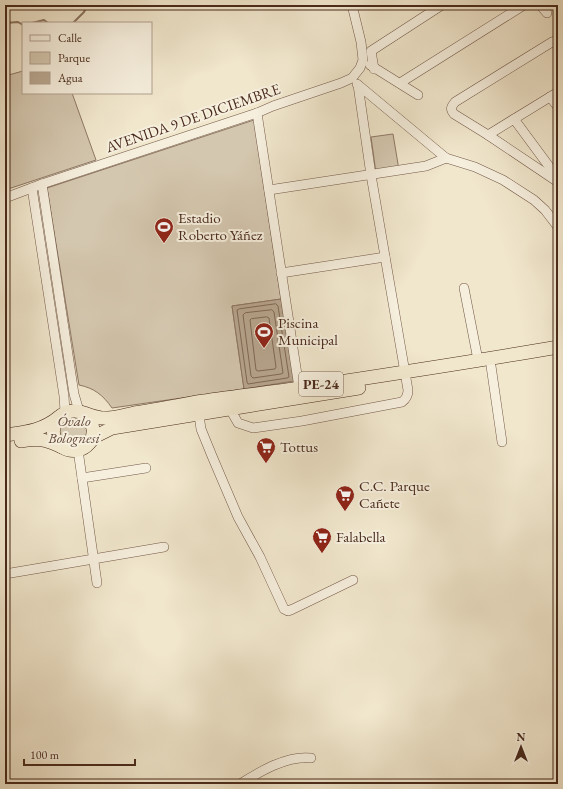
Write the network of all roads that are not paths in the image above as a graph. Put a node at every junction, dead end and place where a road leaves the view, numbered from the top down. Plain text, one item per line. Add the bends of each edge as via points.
1 (352, 5) edge
2 (442, 5) edge
3 (524, 5) edge
4 (540, 5) edge
5 (547, 13) dead end
6 (558, 40) edge
7 (363, 60) junction
8 (374, 69) junction
9 (355, 82) junction
10 (400, 83) junction
11 (418, 95) dead end
12 (554, 95) edge
13 (558, 107) edge
14 (257, 113) junction
15 (514, 119) junction
16 (488, 135) junction
17 (446, 158) junction
18 (371, 175) junction
19 (557, 181) edge
20 (42, 184) junction
21 (32, 188) junction
22 (268, 190) junction
23 (5, 198) edge
24 (558, 228) edge
25 (385, 257) junction
26 (281, 273) junction
27 (464, 288) dead end
28 (558, 347) edge
29 (558, 355) edge
30 (478, 360) junction
31 (491, 366) junction
32 (405, 376) junction
33 (300, 392) junction
34 (198, 408) junction
35 (230, 409) junction
36 (82, 412) junction
37 (63, 414) junction
38 (5, 435) edge
39 (502, 442) dead end
40 (89, 443) junction
41 (5, 444) edge
42 (62, 447) junction
43 (78, 450) junction
44 (146, 468) dead end
45 (82, 478) junction
46 (164, 547) dead end
47 (93, 558) junction
48 (5, 574) edge
49 (353, 580) dead end
50 (97, 583) dead end
51 (311, 758) dead end
52 (240, 784) edge

1 - 7 street
2 - 8 street via 371,51
3 - 10 street
4 - 5 street
6 - 16 street via 455,102 451,107 454,114
7 - 8 street
7 - 9 street
8 - 10 street
9 - 14 street, AVENIDA 9 DE DICIEMBRE via 341,83
9 - 17 street
9 - 18 street
10 - 11 street
12 - 13 street
12 - 15 street
14 - 20 street, AVENIDA 9 DE DICIEMBRE
14 - 22 street
15 - 16 street
15 - 19 street via 548,164
16 - 19 street
17 - 18 street via 426,166
17 - 24 street via 475,167 503,180 534,200
18 - 22 street
18 - 25 street
20 - 21 street, AVENIDA 9 DE DICIEMBRE
20 - 36 street via 74,394
21 - 23 street, AVENIDA 9 DE DICIEMBRE
21 - 37 street via 64,396
22 - 26 street
25 - 26 street
25 - 32 street
26 - 33 street
27 - 30 street
28 - 30 highway, PE-24
29 - 31 highway, PE-24
30 - 32 highway, PE-24
31 - 32 highway, PE-24
31 - 39 street
32 - 33 highway, PE-24
32 - 35 street via 408,390 406,400 402,402 302,421 253,428 238,423
33 - 34 highway, PE-24
33 - 35 highway, PE-24
34 - 35 highway, PE-24
34 - 36 highway, PE-24 via 110,418
34 - 40 highway, PE-24 via 112,428 96,436
34 - 49 street via 201,430 238,517 284,609 293,609
36 - 37 highway via 72,410
36 - 40 highway via 94,427
37 - 38 highway via 44,428
37 - 42 highway via 56,421 54,428 54,435
40 - 43 highway
41 - 42 highway via 45,439
42 - 43 highway
43 - 45 street
44 - 45 street
45 - 47 street
46 - 47 street
47 - 48 street
47 - 50 street
51 - 52 street via 303,757 281,763

